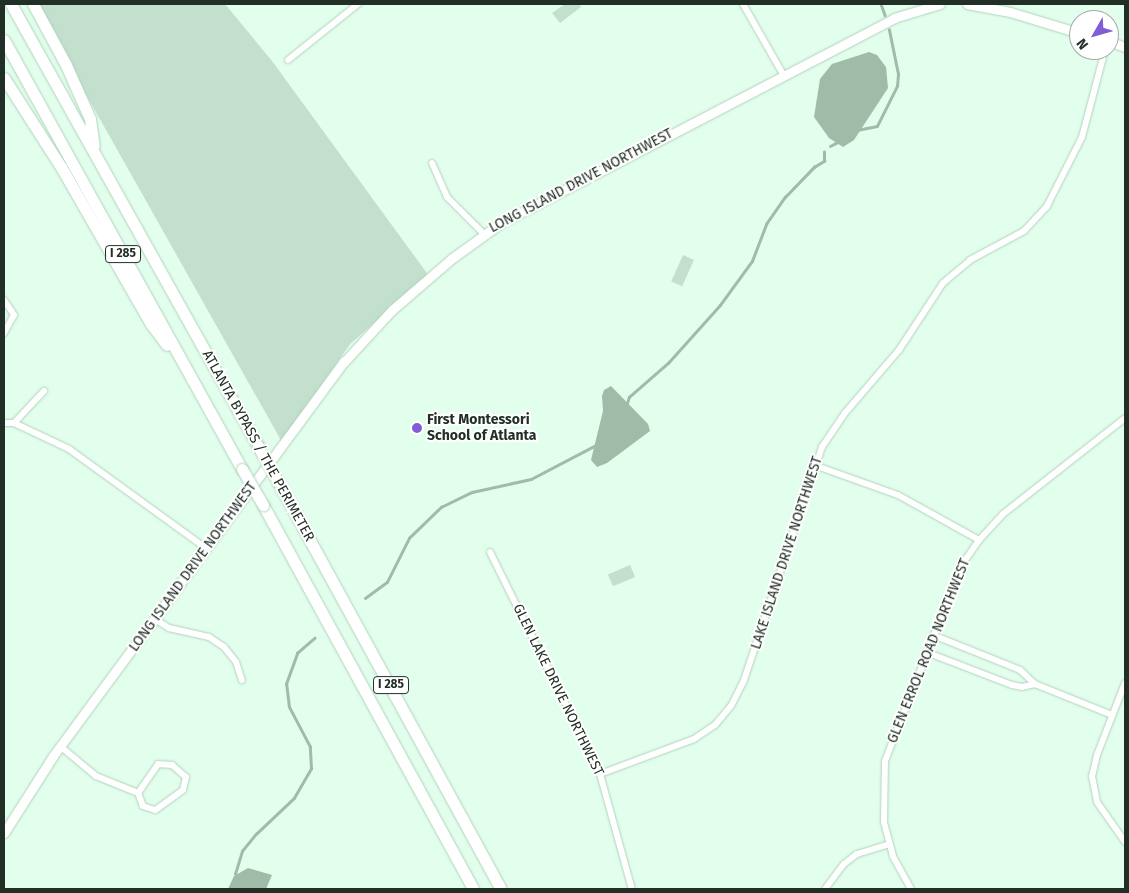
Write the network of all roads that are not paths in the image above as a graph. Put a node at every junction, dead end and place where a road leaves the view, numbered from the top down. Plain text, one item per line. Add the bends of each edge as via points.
1 (11, 4) edge
2 (33, 4) edge
3 (357, 4) edge
4 (743, 4) edge
5 (940, 4) edge
6 (967, 4) edge
7 (1069, 30) edge
8 (4, 40) edge
9 (288, 60) dead end
10 (1102, 60) edge
11 (783, 74) junction
12 (4, 78) edge
13 (95, 153) junction
14 (432, 163) dead end
15 (484, 234) junction
16 (4, 300) edge
17 (4, 333) edge
18 (196, 385) junction
19 (44, 391) dead end
20 (1125, 418) edge
21 (4, 423) edge
22 (14, 423) junction
23 (814, 465) junction
24 (979, 540) junction
25 (206, 548) junction
26 (490, 552) dead end
27 (156, 619) junction
28 (933, 635) junction
29 (926, 652) junction
30 (242, 680) dead end
31 (1125, 682) edge
32 (1035, 684) junction
33 (1112, 715) junction
34 (60, 746) junction
35 (600, 774) junction
36 (138, 793) junction
37 (4, 833) edge
38 (1125, 842) edge
39 (889, 844) junction
40 (473, 889) edge
41 (501, 889) edge
42 (632, 889) edge
43 (825, 889) edge
44 (911, 889) edge

1 - 13 highway, ATLANTA BYPASS / THE PERIMETER / I 285
2 - 13 highway via 90,119
3 - 9 street
4 - 11 street
5 - 11 street, LONG ISLAND DRIVE NORTHWEST via 894,18
6 - 7 street
8 - 18 highway, ATLANTA BYPASS / THE PERIMETER / I 285
10 - 23 street, LAKE ISLAND DRIVE NORTHWEST via 1082,137 1047,206 1024,231 970,260 943,283 899,350 835,426
11 - 15 street, LONG ISLAND DRIVE NORTHWEST
12 - 18 highway via 61,167 151,324
13 - 41 highway, ATLANTA BYPASS / THE PERIMETER / I 285, bridge
14 - 15 street via 447,197
15 - 25 street, LONG ISLAND DRIVE NORTHWEST via 397,306 361,342
16 - 17 street via 14,315
18 - 40 highway, ATLANTA BYPASS / THE PERIMETER / I 285, bridge
19 - 22 street
20 - 24 street, GLEN ERROL ROAD NORTHWEST via 1003,514
21 - 22 street
22 - 25 street via 69,448
23 - 24 street via 898,495
23 - 35 street, LAKE ISLAND DRIVE NORTHWEST via 744,680 731,706 715,725 694,739
24 - 28 street, GLEN ERROL ROAD NORTHWEST via 961,566
25 - 27 street, LONG ISLAND DRIVE NORTHWEST
26 - 35 street, GLEN LAKE DRIVE NORTHWEST
27 - 30 street via 170,628 209,637 224,647 236,662
27 - 34 street, LONG ISLAND DRIVE NORTHWEST
28 - 29 street, GLEN ERROL ROAD NORTHWEST
28 - 32 street via 1020,670
29 - 32 street via 1012,685
29 - 39 street, GLEN ERROL ROAD NORTHWEST via 885,761 882,802
31 - 33 street
32 - 33 street
33 - 38 street via 1094,763 1094,792 1102,812
34 - 36 street via 96,776
34 - 37 street, LONG ISLAND DRIVE NORTHWEST
35 - 42 street, GLEN LAKE DRIVE NORTHWEST
36 - 36 street via 158,764 172,765 186,777 183,790 155,810 143,806
39 - 43 street via 857,854 844,864
39 - 44 street, GLEN ERROL ROAD NORTHWEST

